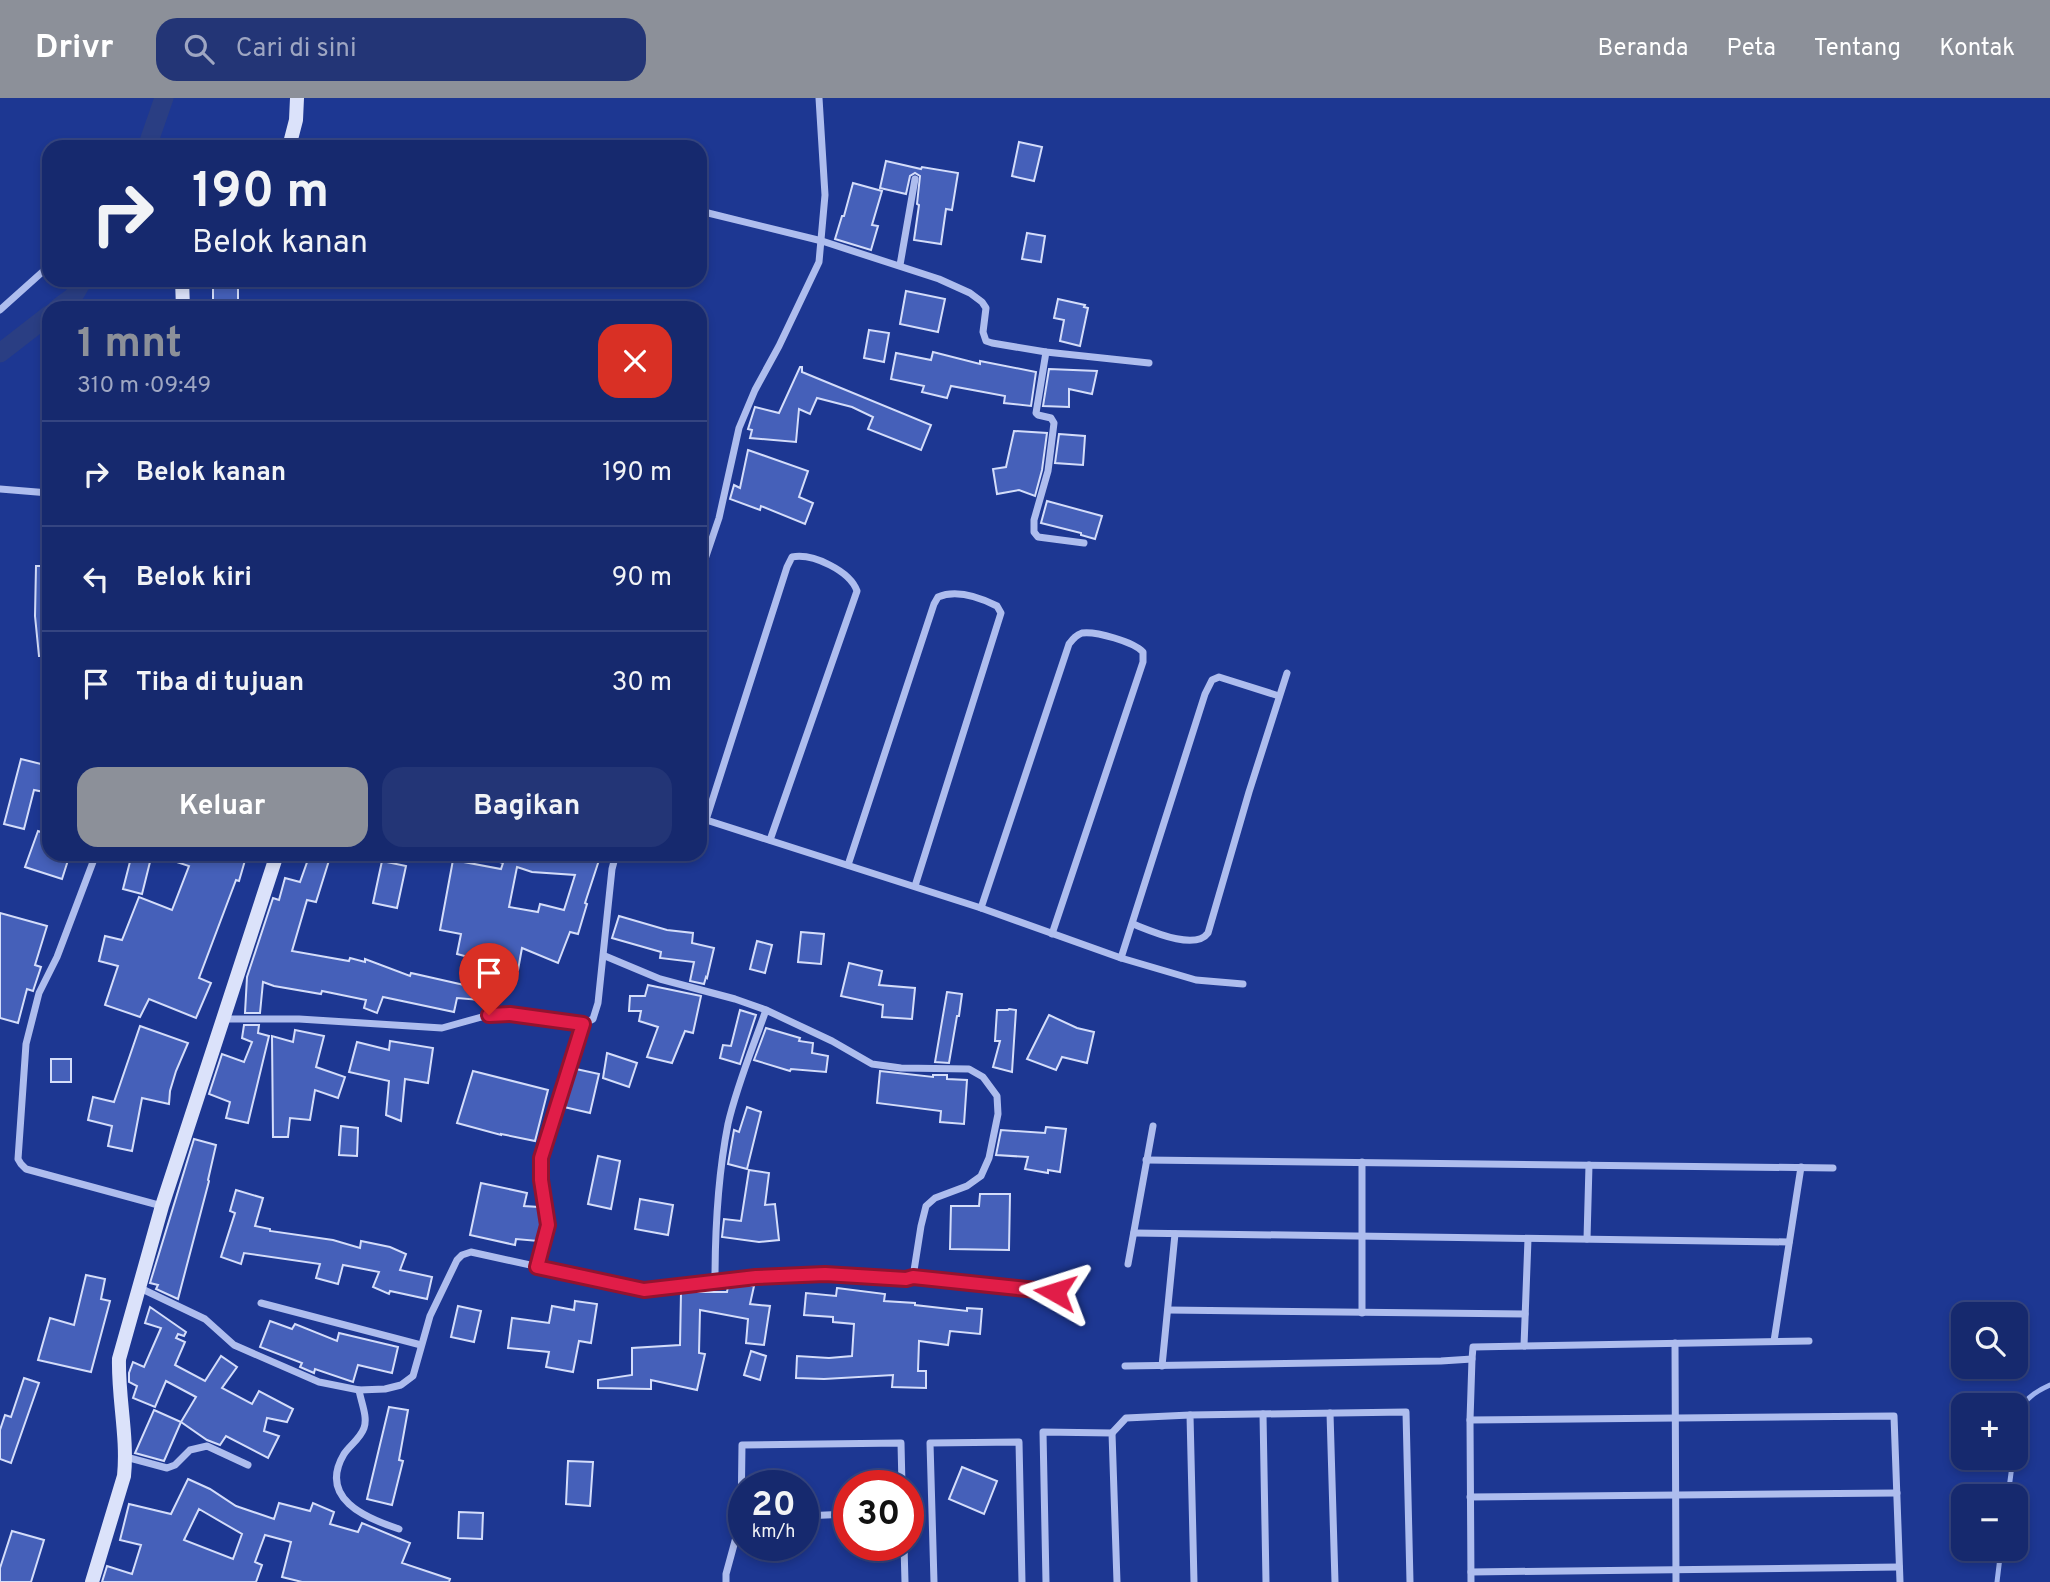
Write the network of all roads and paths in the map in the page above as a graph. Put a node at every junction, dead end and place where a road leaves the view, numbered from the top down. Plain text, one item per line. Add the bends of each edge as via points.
1 (297, 98) edge
2 (819, 98) edge
3 (291, 140) edge
4 (915, 179) dead end
5 (707, 213) edge
6 (822, 241) junction
7 (900, 265) junction
8 (42, 272) edge
9 (0, 310) edge
10 (1046, 352) junction
11 (1149, 363) dead end
12 (0, 489) edge
13 (42, 492) edge
14 (1084, 542) dead end
15 (707, 553) edge
16 (1287, 673) dead end
17 (1279, 696) junction
18 (707, 807) edge
19 (707, 820) edge
20 (770, 840) junction
21 (93, 861) edge
22 (275, 861) edge
23 (614, 861) edge
24 (848, 865) junction
25 (915, 886) junction
26 (981, 908) junction
27 (1133, 924) junction
28 (1052, 934) junction
29 (605, 956) junction
30 (1121, 958) junction
31 (1243, 984) dead end
32 (766, 1010) junction
33 (222, 1019) junction
34 (583, 1024) junction
35 (1153, 1126) dead end
36 (1146, 1160) junction
37 (1363, 1162) junction
38 (1589, 1165) junction
39 (1801, 1167) junction
40 (1833, 1168) dead end
41 (162, 1206) junction
42 (1134, 1233) junction
43 (1175, 1234) junction
44 (1362, 1236) junction
45 (1528, 1239) junction
46 (1587, 1239) junction
47 (1789, 1242) junction
48 (1128, 1264) dead end
49 (537, 1267) junction
50 (913, 1277) junction
51 (715, 1281) junction
52 (140, 1288) junction
53 (1055, 1292) dead end
54 (261, 1303) dead end
55 (1168, 1310) junction
56 (1362, 1313) junction
57 (1525, 1314) junction
58 (1774, 1341) junction
59 (1810, 1341) dead end
60 (1675, 1343) junction
61 (421, 1345) junction
62 (1524, 1346) junction
63 (1472, 1359) junction
64 (1125, 1366) dead end
65 (1162, 1366) junction
66 (359, 1390) junction
67 (1330, 1413) junction
68 (1264, 1414) junction
69 (1190, 1415) junction
70 (1675, 1418) junction
71 (1470, 1420) junction
72 (1112, 1433) junction
73 (126, 1457) junction
74 (248, 1465) dead end
75 (742, 1470) edge
76 (902, 1470) edge
77 (1897, 1493) junction
78 (1676, 1495) junction
79 (1470, 1497) junction
80 (399, 1529) dead end
81 (730, 1561) edge
82 (904, 1561) edge
83 (1899, 1567) junction
84 (1676, 1570) junction
85 (1471, 1572) junction
86 (92, 1582) edge
87 (726, 1582) edge
88 (905, 1582) edge
89 (934, 1582) edge
90 (1022, 1582) edge
91 (1046, 1582) edge
92 (1117, 1582) edge
93 (1194, 1582) edge
94 (1266, 1582) edge
95 (1335, 1582) edge
96 (1410, 1582) edge
97 (1471, 1582) edge
98 (1676, 1582) edge
99 (1900, 1582) edge

1 - 3 main road
2 - 6 street via 825,195
4 - 7 street
5 - 6 street
6 - 7 street
6 - 15 street via 820,262 739,428
7 - 10 street via 982,302 986,341
8 - 9 street
10 - 11 street
10 - 14 street via 1036,412 1055,423 1034,532 1038,537
12 - 13 street
16 - 17 street
17 - 27 street via 1219,677 1212,680
17 - 27 street via 1208,933 1197,941 1166,937
18 - 20 street via 787,567 792,557 811,556 844,574 857,591
19 - 20 street
20 - 24 street
21 - 41 street via 35,1006 26,1044 18,1158 26,1168
22 - 33 main road
23 - 29 street
24 - 25 street
24 - 25 street via 934,604 945,594 967,595 997,606 1001,613
25 - 26 street
26 - 28 street
26 - 28 street via 1069,644 1085,633 1137,645 1143,662
27 - 30 street
28 - 30 street
29 - 32 street via 660,979
29 - 34 street via 598,1003 593,1018
30 - 31 street via 1196,980
32 - 50 street via 872,1064 969,1069 983,1077 997,1096 998,1114 981,1176 926,1206
32 - 51 street via 729,1122 721,1169
33 - 34 street via 299,1018 442,1028 510,1014
33 - 41 main road
34 - 49 street via 541,1158 548,1225
35 - 36 street
36 - 37 street
36 - 42 street
37 - 38 street
37 - 44 street
38 - 39 street
38 - 46 street
39 - 40 street
39 - 47 street
41 - 52 main road
42 - 43 street
42 - 48 street
43 - 44 street
43 - 55 street
44 - 45 street
44 - 56 street
45 - 46 street
45 - 57 street
46 - 47 street
47 - 58 street
49 - 51 street via 644,1290
49 - 61 street via 471,1252 462,1255 430,1316
50 - 51 street via 825,1274
50 - 53 street
52 - 66 street via 205,1319 234,1345 319,1382
52 - 73 main road via 119,1359
54 - 61 street
55 - 56 street
55 - 65 street
56 - 57 street
57 - 62 street
58 - 59 street
58 - 60 street
60 - 62 street
60 - 70 street
61 - 66 street via 412,1376 401,1385
62 - 63 street via 1473,1347
63 - 65 street
63 - 71 street
64 - 65 street
66 - 80 street via 365,1426 340,1464 338,1489 354,1509
67 - 68 street
67 - 95 street
67 - 96 street via 1406,1412
68 - 69 street
68 - 94 street
69 - 72 street via 1126,1418
69 - 93 street
70 - 71 street
70 - 77 street via 1895,1416
70 - 78 street
71 - 79 street
72 - 91 street via 1043,1432
72 - 92 street
73 - 74 street via 167,1468 190,1450 207,1446
73 - 86 main road
75 - 76 street via 742,1445 901,1443
77 - 78 street
77 - 83 street
78 - 79 street
78 - 84 street
79 - 85 street
81 - 87 street
82 - 88 street
83 - 84 street
83 - 99 street
84 - 85 street
84 - 98 street
85 - 97 street
89 - 90 street via 930,1443 1019,1442

